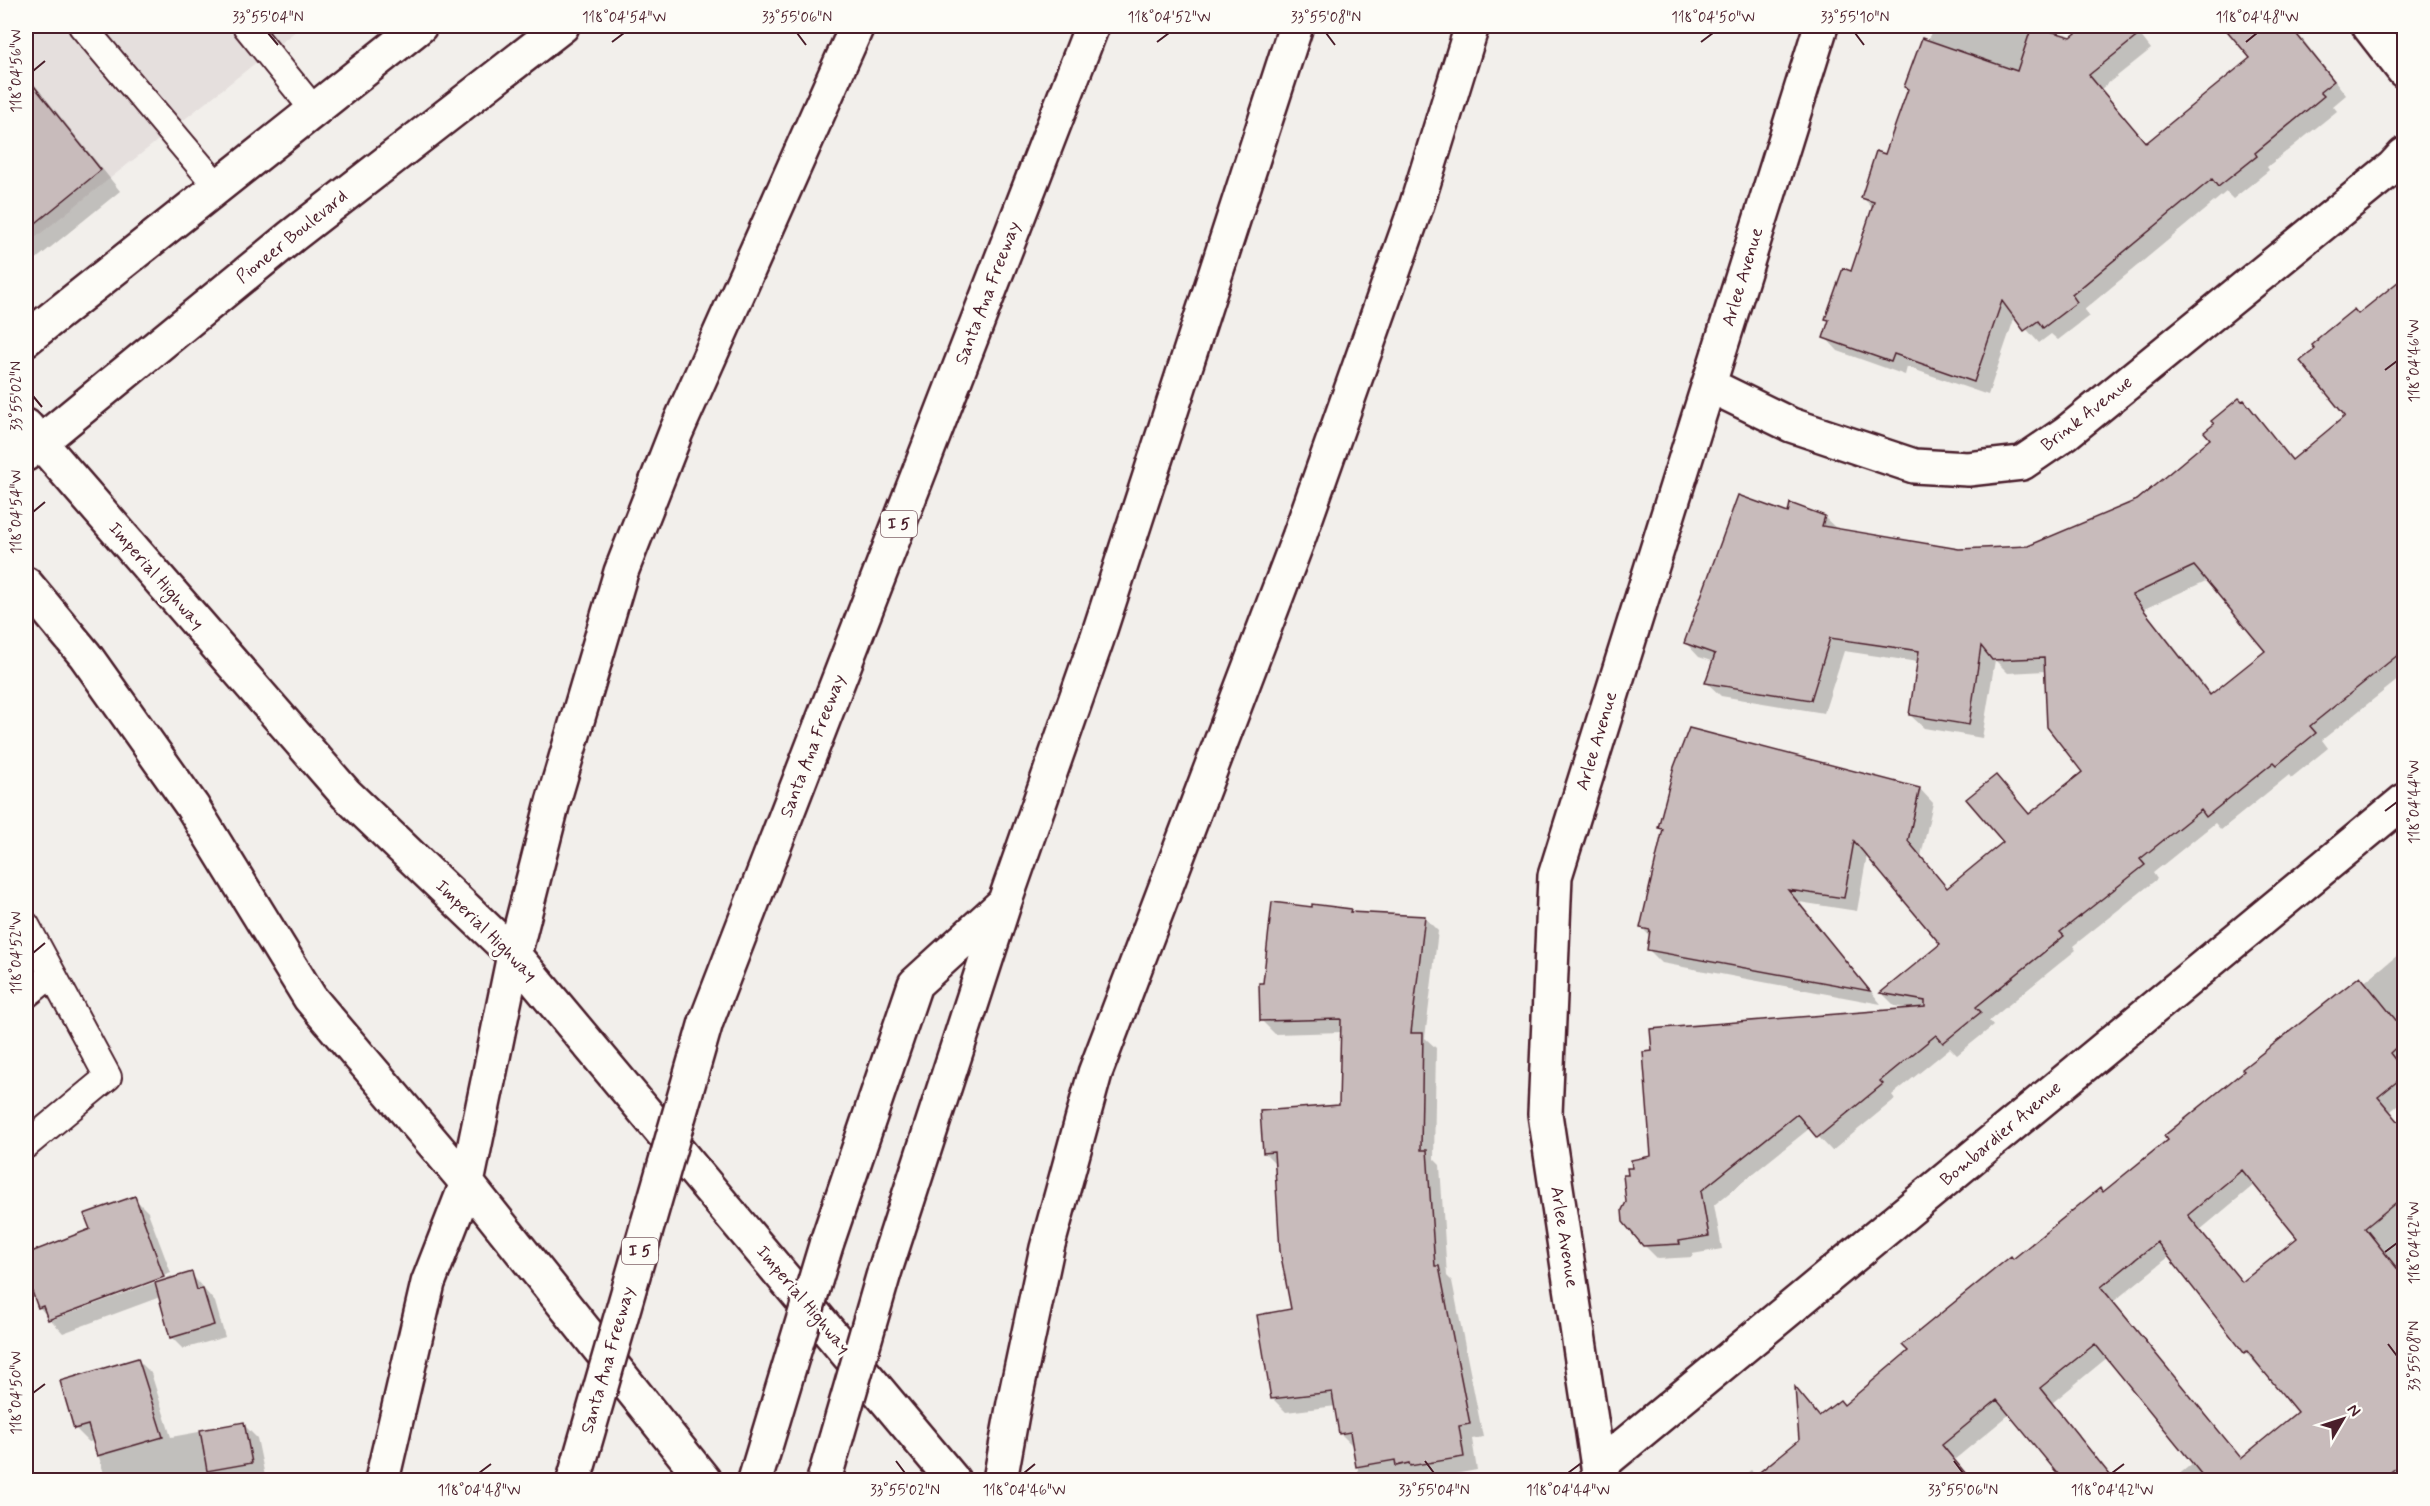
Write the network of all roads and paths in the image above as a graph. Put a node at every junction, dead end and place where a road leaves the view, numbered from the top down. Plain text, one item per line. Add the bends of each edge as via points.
1 (82, 26) edge
2 (246, 26) edge
3 (420, 26) edge
4 (562, 26) edge
5 (857, 26) edge
6 (1092, 26) edge
7 (1296, 26) edge
8 (1472, 26) edge
9 (1821, 26) edge
10 (2369, 26) edge
11 (2404, 71) edge
12 (314, 110) junction
13 (2404, 155) edge
14 (218, 187) junction
15 (26, 339) edge
16 (1709, 385) junction
17 (30, 441) edge
18 (26, 584) edge
19 (2404, 801) edge
20 (1005, 901) junction
21 (26, 926) edge
22 (514, 955) junction
23 (52, 974) junction
24 (26, 995) edge
25 (26, 1145) edge
26 (467, 1183) junction
27 (1592, 1476) edge
28 (382, 1480) edge
29 (574, 1480) edge
30 (704, 1480) edge
31 (755, 1480) edge
32 (824, 1480) edge
33 (953, 1480) edge
34 (1000, 1480) edge

1 - 14 lane
2 - 12 lane
3 - 12 main road
4 - 17 main road, Pioneer Boulevard
5 - 22 main road via 676,432 621,572 553,802
6 - 29 main road, Santa Ana Freeway / I 5, bridge via 706,1022
7 - 20 main road via 1101,627
8 - 34 main road via 1416,207 1299,537 1095,1073 1047,1248
9 - 16 main road, Arlee Avenue
10 - 11 main road
12 - 14 main road
13 - 16 main road, Brink Avenue via 2093,411 2022,463 1968,469 1914,466 1791,425
14 - 15 main road
16 - 27 main road, Arlee Avenue via 1555,876 1545,1114
17 - 22 main road, Imperial Highway via 346,794
18 - 26 main road via 85,655 192,806 310,998
19 - 27 main road, Bombardier Avenue
20 - 31 main road, bridge via 915,984 826,1245
20 - 32 main road, bridge via 884,1273
21 - 23 lane
22 - 26 main road
22 - 33 main road, Imperial Highway
23 - 24 lane
23 - 25 lane via 108,1077
26 - 28 main road via 428,1283
26 - 30 main road

